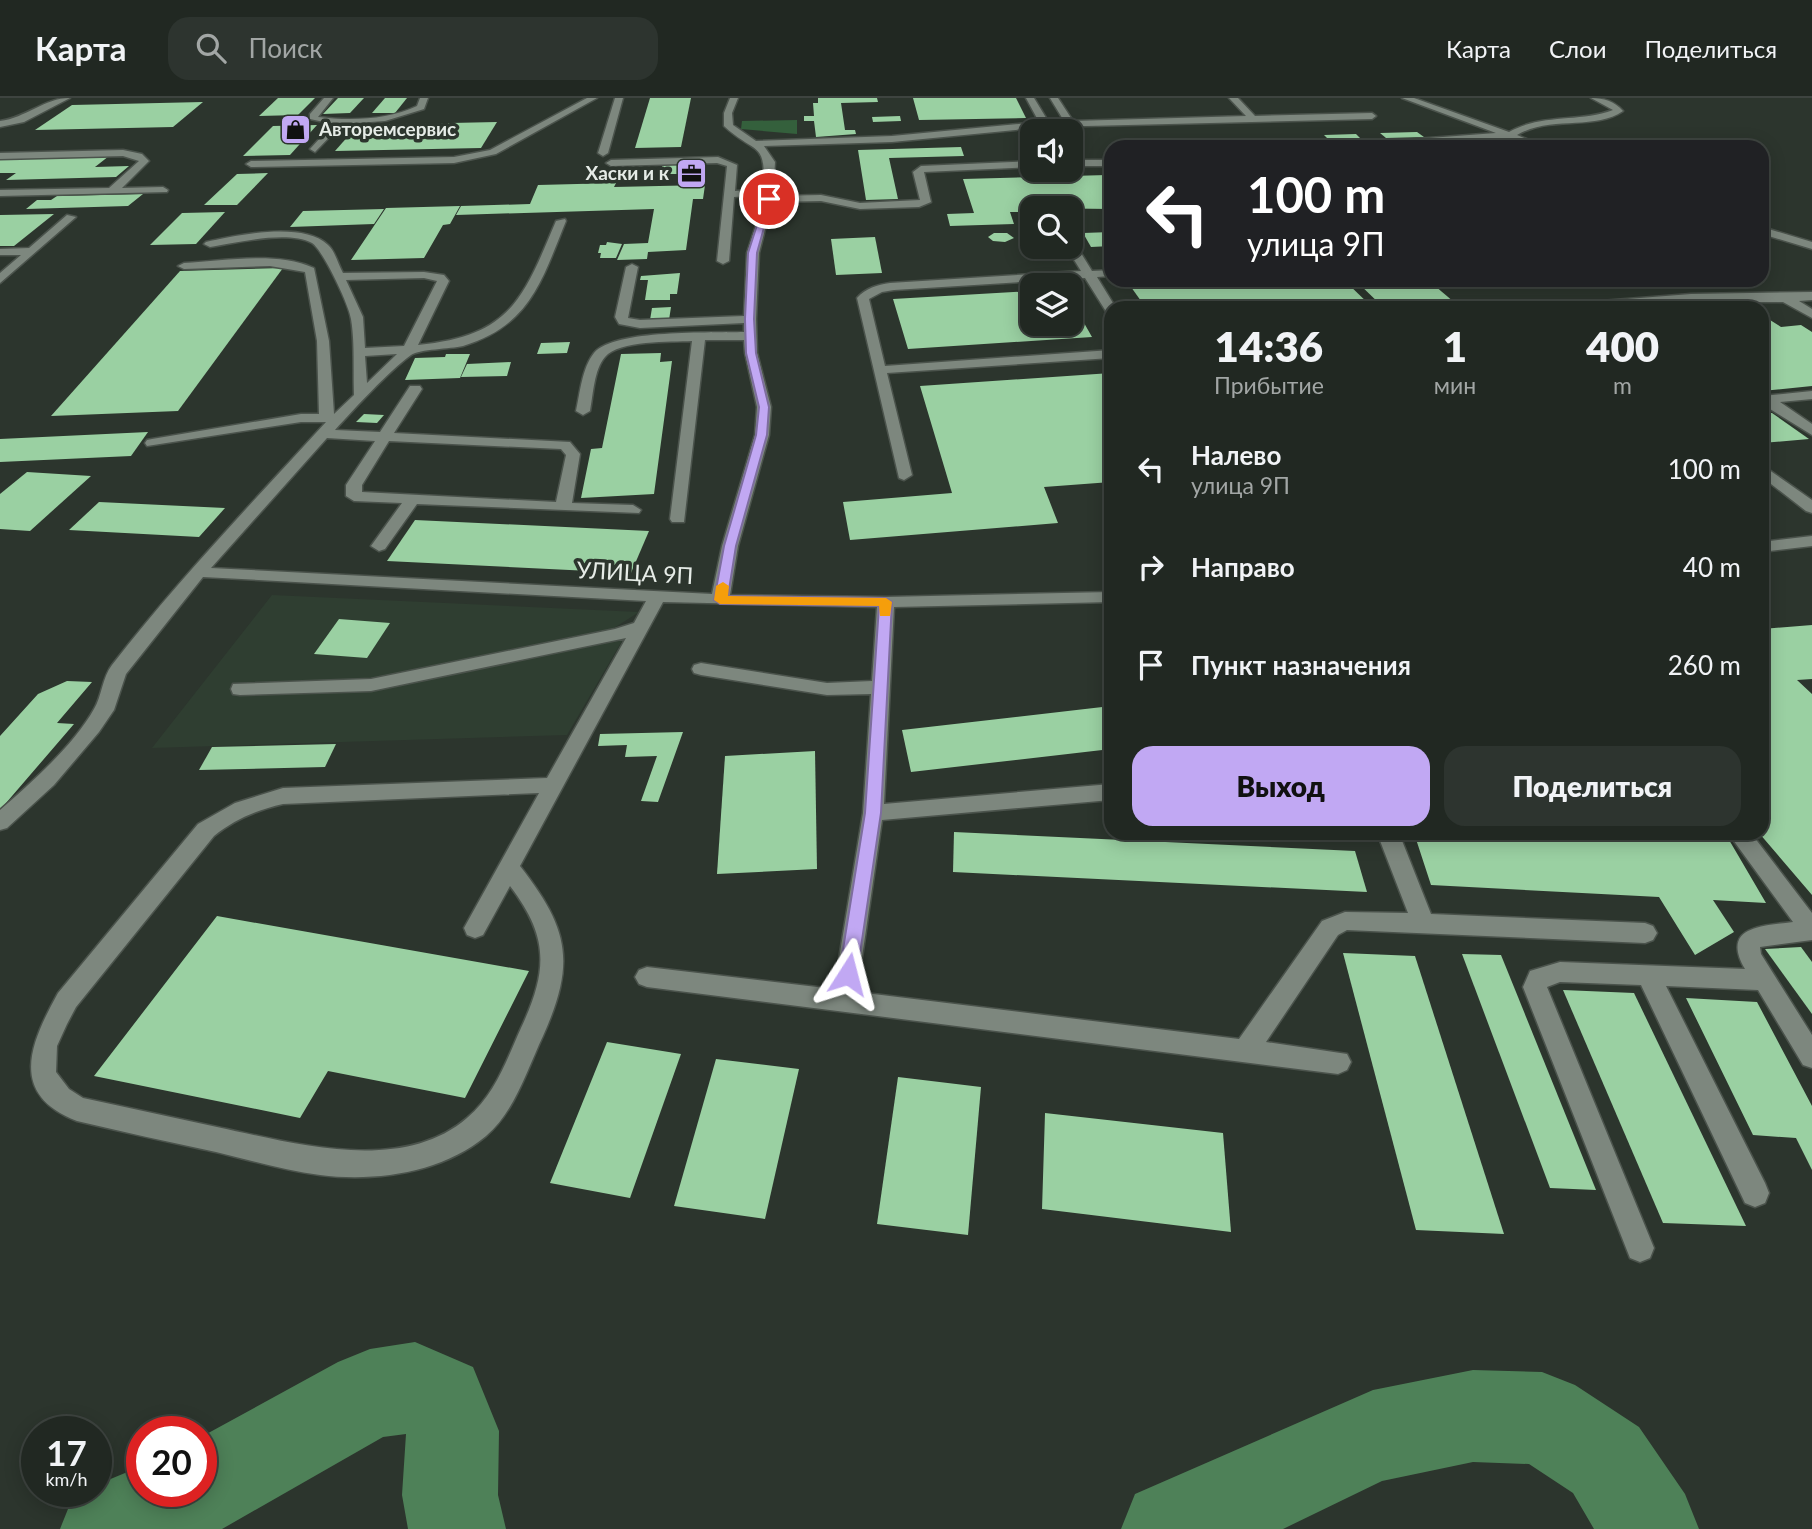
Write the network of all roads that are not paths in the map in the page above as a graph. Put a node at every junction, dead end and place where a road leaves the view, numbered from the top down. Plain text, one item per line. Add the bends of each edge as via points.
1 (66, 98) edge
2 (329, 98) edge
3 (424, 98) edge
4 (593, 98) edge
5 (620, 98) edge
6 (734, 98) edge
7 (1030, 98) edge
8 (1054, 98) edge
9 (1233, 98) edge
10 (1406, 98) edge
11 (1595, 98) edge
12 (1372, 116) dead end
13 (1042, 119) edge
14 (1067, 119) edge
15 (1254, 119) junction
16 (340, 121) junction
17 (1083, 123) edge
18 (0, 124) edge
19 (1020, 126) edge
20 (1510, 135) junction
21 (1434, 140) edge
22 (1522, 140) edge
23 (753, 144) junction
24 (315, 149) dead end
25 (603, 153) dead end
26 (0, 156) edge
27 (611, 163) dead end
28 (1083, 163) edge
29 (1104, 163) edge
30 (251, 164) dead end
31 (1020, 164) edge
32 (163, 190) dead end
33 (112, 191) junction
34 (0, 194) edge
35 (729, 194) junction
36 (769, 196) junction
37 (71, 217) dead end
38 (561, 221) dead end
39 (1769, 233) edge
40 (210, 244) dead end
41 (1812, 246) edge
42 (32, 251) junction
43 (0, 252) edge
44 (1080, 259) edge
45 (723, 261) dead end
46 (184, 267) dead end
47 (632, 267) dead end
48 (1104, 273) edge
49 (1089, 274) junction
50 (339, 277) junction
51 (0, 279) edge
52 (1812, 296) edge
53 (1786, 298) junction
54 (1106, 301) edge
55 (1653, 301) edge
56 (1812, 314) edge
57 (750, 319) junction
58 (750, 336) junction
59 (699, 338) junction
60 (409, 350) junction
61 (360, 352) junction
62 (1104, 354) edge
63 (880, 370) junction
64 (415, 389) dead end
65 (361, 395) junction
66 (1812, 395) edge
67 (1769, 400) edge
68 (1769, 403) edge
69 (583, 411) dead end
70 (332, 418) junction
71 (1812, 431) edge
72 (324, 433) junction
73 (385, 436) junction
74 (152, 443) dead end
75 (904, 474) dead end
76 (1769, 474) edge
77 (412, 500) junction
78 (563, 507) junction
79 (1812, 508) edge
80 (633, 510) dead end
81 (678, 519) dead end
82 (1812, 541) edge
83 (379, 546) dead end
84 (1769, 546) edge
85 (198, 572) junction
86 (657, 597) junction
87 (1104, 597) edge
88 (720, 600) junction
89 (886, 602) junction
90 (640, 627) junction
91 (702, 669) dead end
92 (882, 687) junction
93 (240, 689) dead end
94 (552, 785) junction
95 (1104, 793) edge
96 (873, 813) junction
97 (0, 822) edge
98 (1391, 840) edge
99 (1744, 840) edge
100 (508, 867) junction
101 (1423, 923) junction
102 (475, 928) dead end
103 (1812, 930) edge
104 (1645, 933) dead end
105 (1648, 975) junction
106 (647, 977) dead end
107 (1765, 980) junction
108 (844, 1001) junction
109 (1245, 1051) junction
110 (1812, 1057) edge
111 (1338, 1062) dead end
112 (1755, 1193) dead end
113 (1640, 1248) dead end

1 - 18 street via 31,118
2 - 16 street via 314,119
3 - 16 street via 422,107 406,114
4 - 30 street via 483,156
5 - 25 street
6 - 23 street via 729,126
7 - 13 street
8 - 14 street
9 - 15 street
10 - 20 street
11 - 20 street via 1619,111 1534,122
12 - 15 street
15 - 17 street
16 - 24 street
19 - 23 street via 892,139
20 - 21 street
20 - 22 street
23 - 36 street via 768,157
26 - 33 street via 139,156 142,165
27 - 35 street via 724,160 732,165
28 - 29 street
31 - 36 street via 921,169 926,202 919,204 860,206 821,198
32 - 33 street
33 - 34 street
35 - 36 street
35 - 45 street
36 - 57 street via 752,253
37 - 42 street
38 - 60 street via 527,298 500,325 455,345
39 - 41 street
40 - 50 street via 272,235 313,239 325,248
42 - 43 street
42 - 51 street
44 - 49 street
46 - 70 street via 286,263 310,270
47 - 57 street via 623,321
48 - 49 street
49 - 54 street
49 - 63 street via 880,288 863,298
50 - 60 street via 440,277 442,285
50 - 61 street via 357,317
52 - 53 street
53 - 55 street
53 - 56 street
57 - 58 street
58 - 59 street
58 - 88 street via 764,407 762,435 730,546
59 - 69 street via 609,346 597,357
59 - 81 street
60 - 61 street
60 - 65 street
61 - 65 street
62 - 63 street
63 - 75 street
64 - 73 street
65 - 70 street
66 - 67 street
68 - 71 street
70 - 72 street
70 - 74 street via 301,418
72 - 73 street
72 - 85 street
73 - 77 street via 352,493 362,498
73 - 78 street via 565,445 573,454
76 - 79 street
77 - 78 street
77 - 83 street
78 - 80 street
82 - 84 street
85 - 86 street, УЛИЦА 9П
85 - 97 street via 117,671 104,710 92,727 47,780
86 - 88 street, УЛИЦА 9П
86 - 90 street
87 - 89 street, УЛИЦА 9П
88 - 89 street, УЛИЦА 9П
89 - 92 street
90 - 93 street via 372,685
90 - 94 street
91 - 92 street via 827,690
92 - 96 street
94 - 100 street
94 - 100 street via 283,796 224,814 205,830 67,1000 42,1054 47,1086 77,1109 319,1162 360,1165 399,1161 461,1139 496,1107 548,996 552,968 543,915
95 - 96 street
96 - 108 street
98 - 101 street
99 - 103 street
100 - 102 street
101 - 104 street
101 - 109 street via 1345,921 1330,928
103 - 107 street via 1756,937 1748,944
105 - 107 street
105 - 112 street
105 - 113 street via 1548,973 1538,978 1535,987
106 - 108 street
107 - 110 street
108 - 109 street
109 - 111 street

